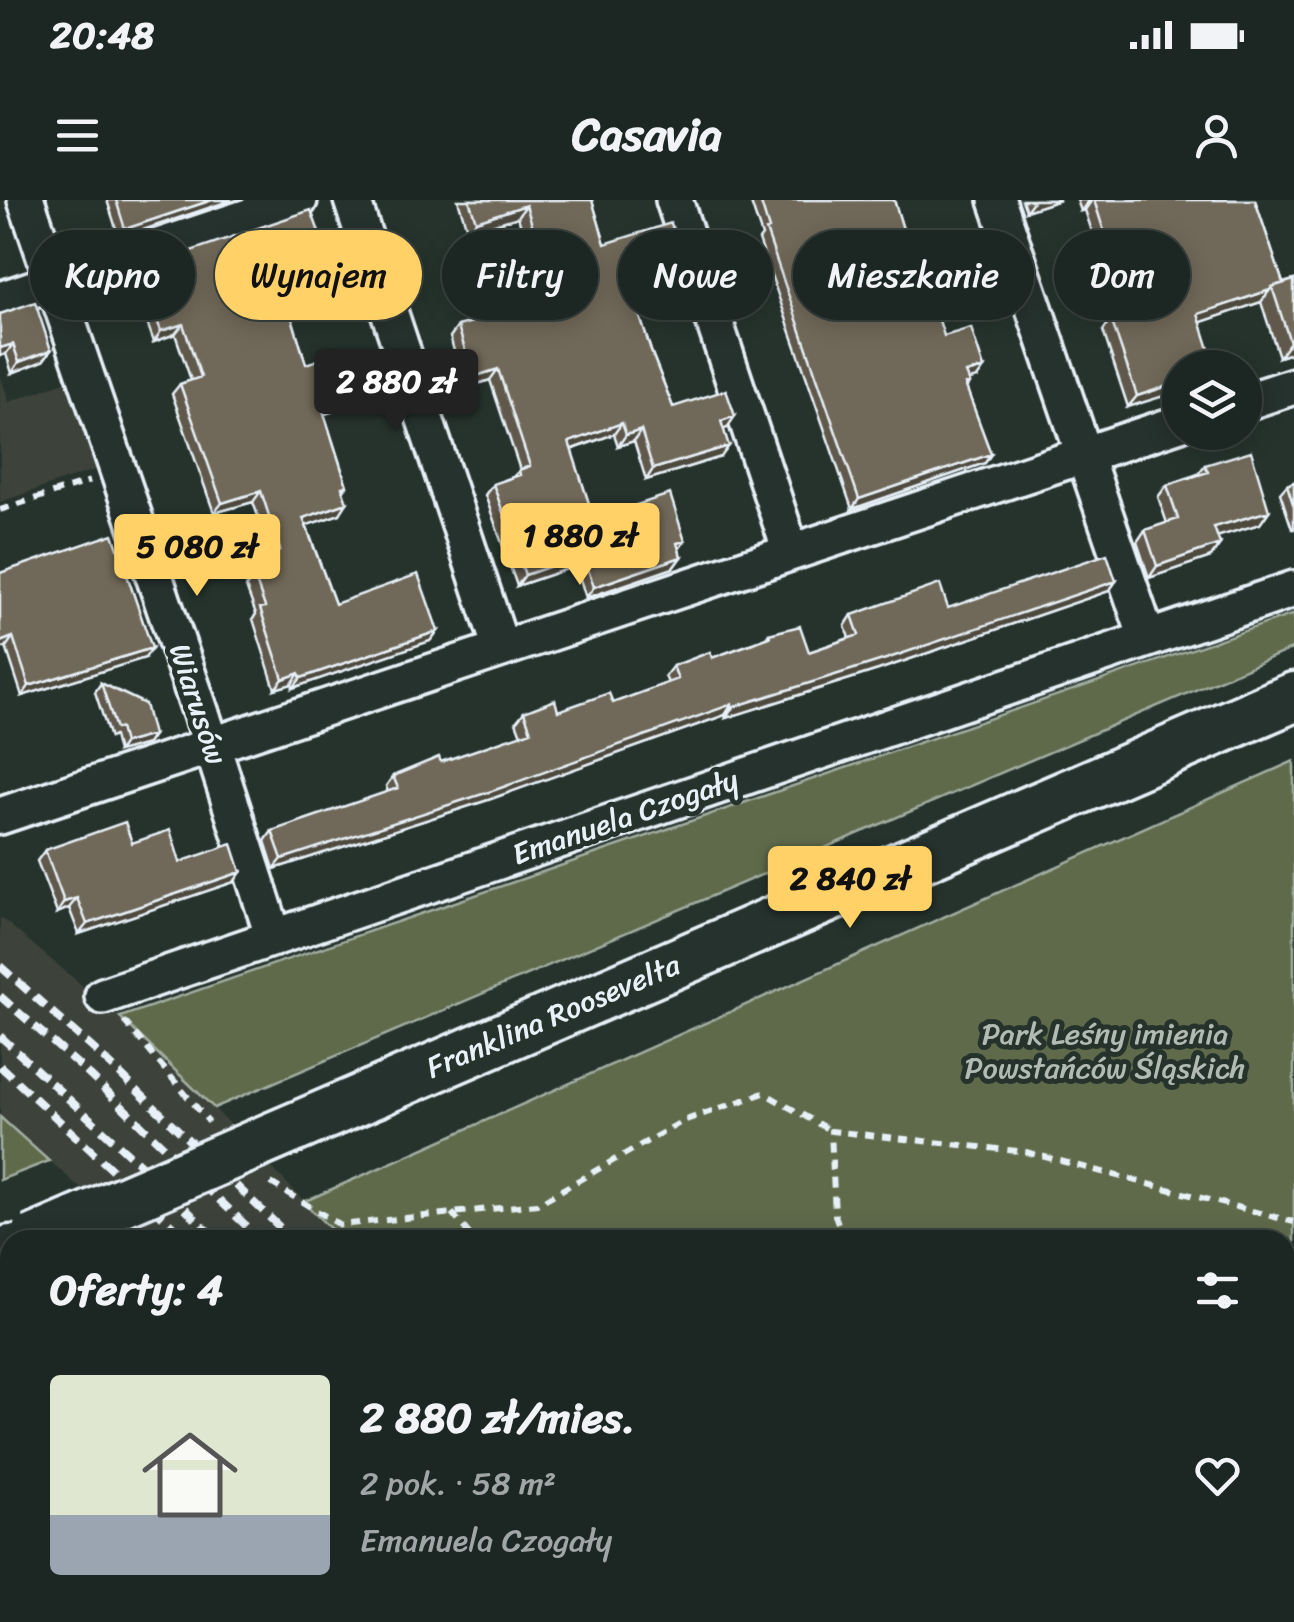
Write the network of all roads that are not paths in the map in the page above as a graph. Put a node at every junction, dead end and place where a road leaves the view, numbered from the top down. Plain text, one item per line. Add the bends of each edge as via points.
1 (26, 200) edge
2 (299, 200) edge
3 (352, 200) edge
4 (674, 200) edge
5 (997, 200) edge
6 (36, 230) edge
7 (195, 235) edge
8 (30, 290) edge
9 (0, 300) edge
10 (67, 320) edge
11 (1294, 386) edge
12 (1262, 396) edge
13 (1162, 429) edge
14 (1085, 454) junction
15 (791, 552) junction
16 (1294, 589) edge
17 (1147, 638) junction
18 (501, 648) junction
19 (1294, 697) edge
20 (212, 746) junction
21 (0, 816) edge
22 (274, 938) junction
23 (103, 996) dead end
24 (56, 1230) edge

1 - 6 street, Wiarusów
2 - 7 street
3 - 18 street
4 - 15 street
5 - 14 street
8 - 9 street
10 - 20 street, Wiarusów
11 - 12 street
13 - 14 street
14 - 15 street
14 - 17 street
15 - 18 street
16 - 17 street, Emanuela Czogały
17 - 22 street, Emanuela Czogały
18 - 20 street
19 - 24 street, Franklina Roosevelta, bridge
20 - 21 street
20 - 22 street, Wiarusów
22 - 23 street, Emanuela Czogały

